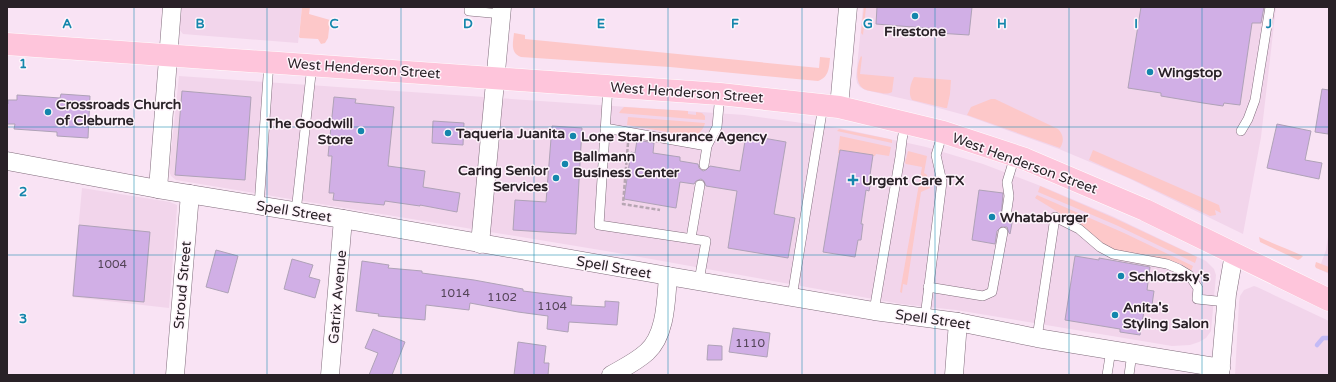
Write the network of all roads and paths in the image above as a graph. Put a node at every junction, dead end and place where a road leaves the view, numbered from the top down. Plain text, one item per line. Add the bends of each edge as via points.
1 (172, 7) edge
2 (469, 7) edge
3 (848, 7) edge
4 (1270, 7) edge
5 (502, 10) edge
6 (7, 44) edge
7 (169, 54) junction
8 (269, 62) junction
9 (312, 64) junction
10 (496, 78) junction
11 (608, 86) junction
12 (720, 94) junction
13 (831, 107) junction
14 (906, 122) junction
15 (605, 128) junction
16 (1241, 131) dead end
17 (943, 132) junction
18 (628, 143) dead end
19 (707, 146) junction
20 (1015, 156) junction
21 (7, 161) edge
22 (704, 165) dead end
23 (700, 185) dead end
24 (158, 189) junction
25 (190, 194) junction
26 (259, 206) junction
27 (660, 210) dead end
28 (296, 212) junction
29 (1006, 216) dead end
30 (343, 219) junction
31 (1003, 232) dead end
32 (691, 238) junction
33 (480, 244) junction
34 (1234, 254) junction
35 (668, 276) junction
36 (699, 281) junction
37 (928, 287) junction
38 (792, 297) junction
39 (1329, 300) edge
40 (1226, 302) junction
41 (874, 311) junction
42 (925, 317) junction
43 (958, 322) junction
44 (1037, 338) junction
45 (1110, 350) junction
46 (1132, 353) junction
47 (1221, 371) edge
48 (175, 375) edge
49 (330, 375) edge
50 (611, 375) edge
51 (954, 375) edge
52 (1107, 375) edge
53 (1129, 375) edge

1 - 7 street
2 - 5 lane via 469,11
3 - 13 street
4 - 16 lane via 1255,100
5 - 10 street
6 - 7 main road, West Henderson Street
7 - 8 main road, West Henderson Street
7 - 24 street
8 - 9 main road, West Henderson Street
8 - 26 lane
9 - 10 main road, West Henderson Street
9 - 28 lane
10 - 11 main road, West Henderson Street
10 - 33 street
11 - 12 main road, West Henderson Street
11 - 15 lane
12 - 13 main road, West Henderson Street
12 - 19 lane via 717,127
13 - 14 main road, West Henderson Street
13 - 38 lane
14 - 17 main road, West Henderson Street
14 - 41 lane
15 - 19 lane
15 - 32 lane via 599,225
17 - 20 main road, West Henderson Street
17 - 37 lane via 936,155 942,182
18 - 27 path via 623,204
19 - 22 lane
20 - 29 lane via 1007,182 1010,196
20 - 34 main road, West Henderson Street via 1138,207
21 - 24 street, Spell Street
23 - 32 lane
24 - 25 street, Spell Street
25 - 26 street, Spell Street
25 - 48 street, Stroud Street
26 - 28 street, Spell Street
28 - 30 street, Spell Street
30 - 33 street, Spell Street
30 - 49 street, Gatrix Avenue
31 - 37 lane via 992,292 983,296
32 - 36 lane via 706,241
33 - 35 street, Spell Street
34 - 39 main road, West Henderson Street
34 - 40 street
35 - 36 street, Spell Street
35 - 50 street via 666,307 656,340 640,358
36 - 38 street, Spell Street
37 - 42 lane
38 - 41 street, Spell Street
40 - 44 lane via 1196,299 1198,288 1189,275 1179,269 1167,264 1113,254 1100,247 1079,229 1055,217
40 - 47 street
41 - 42 street, Spell Street
42 - 43 street, Spell Street
43 - 44 street, Spell Street
43 - 51 street
44 - 45 street, Spell Street
45 - 46 street, Spell Street
45 - 52 lane
46 - 47 street, Spell Street
46 - 53 lane

